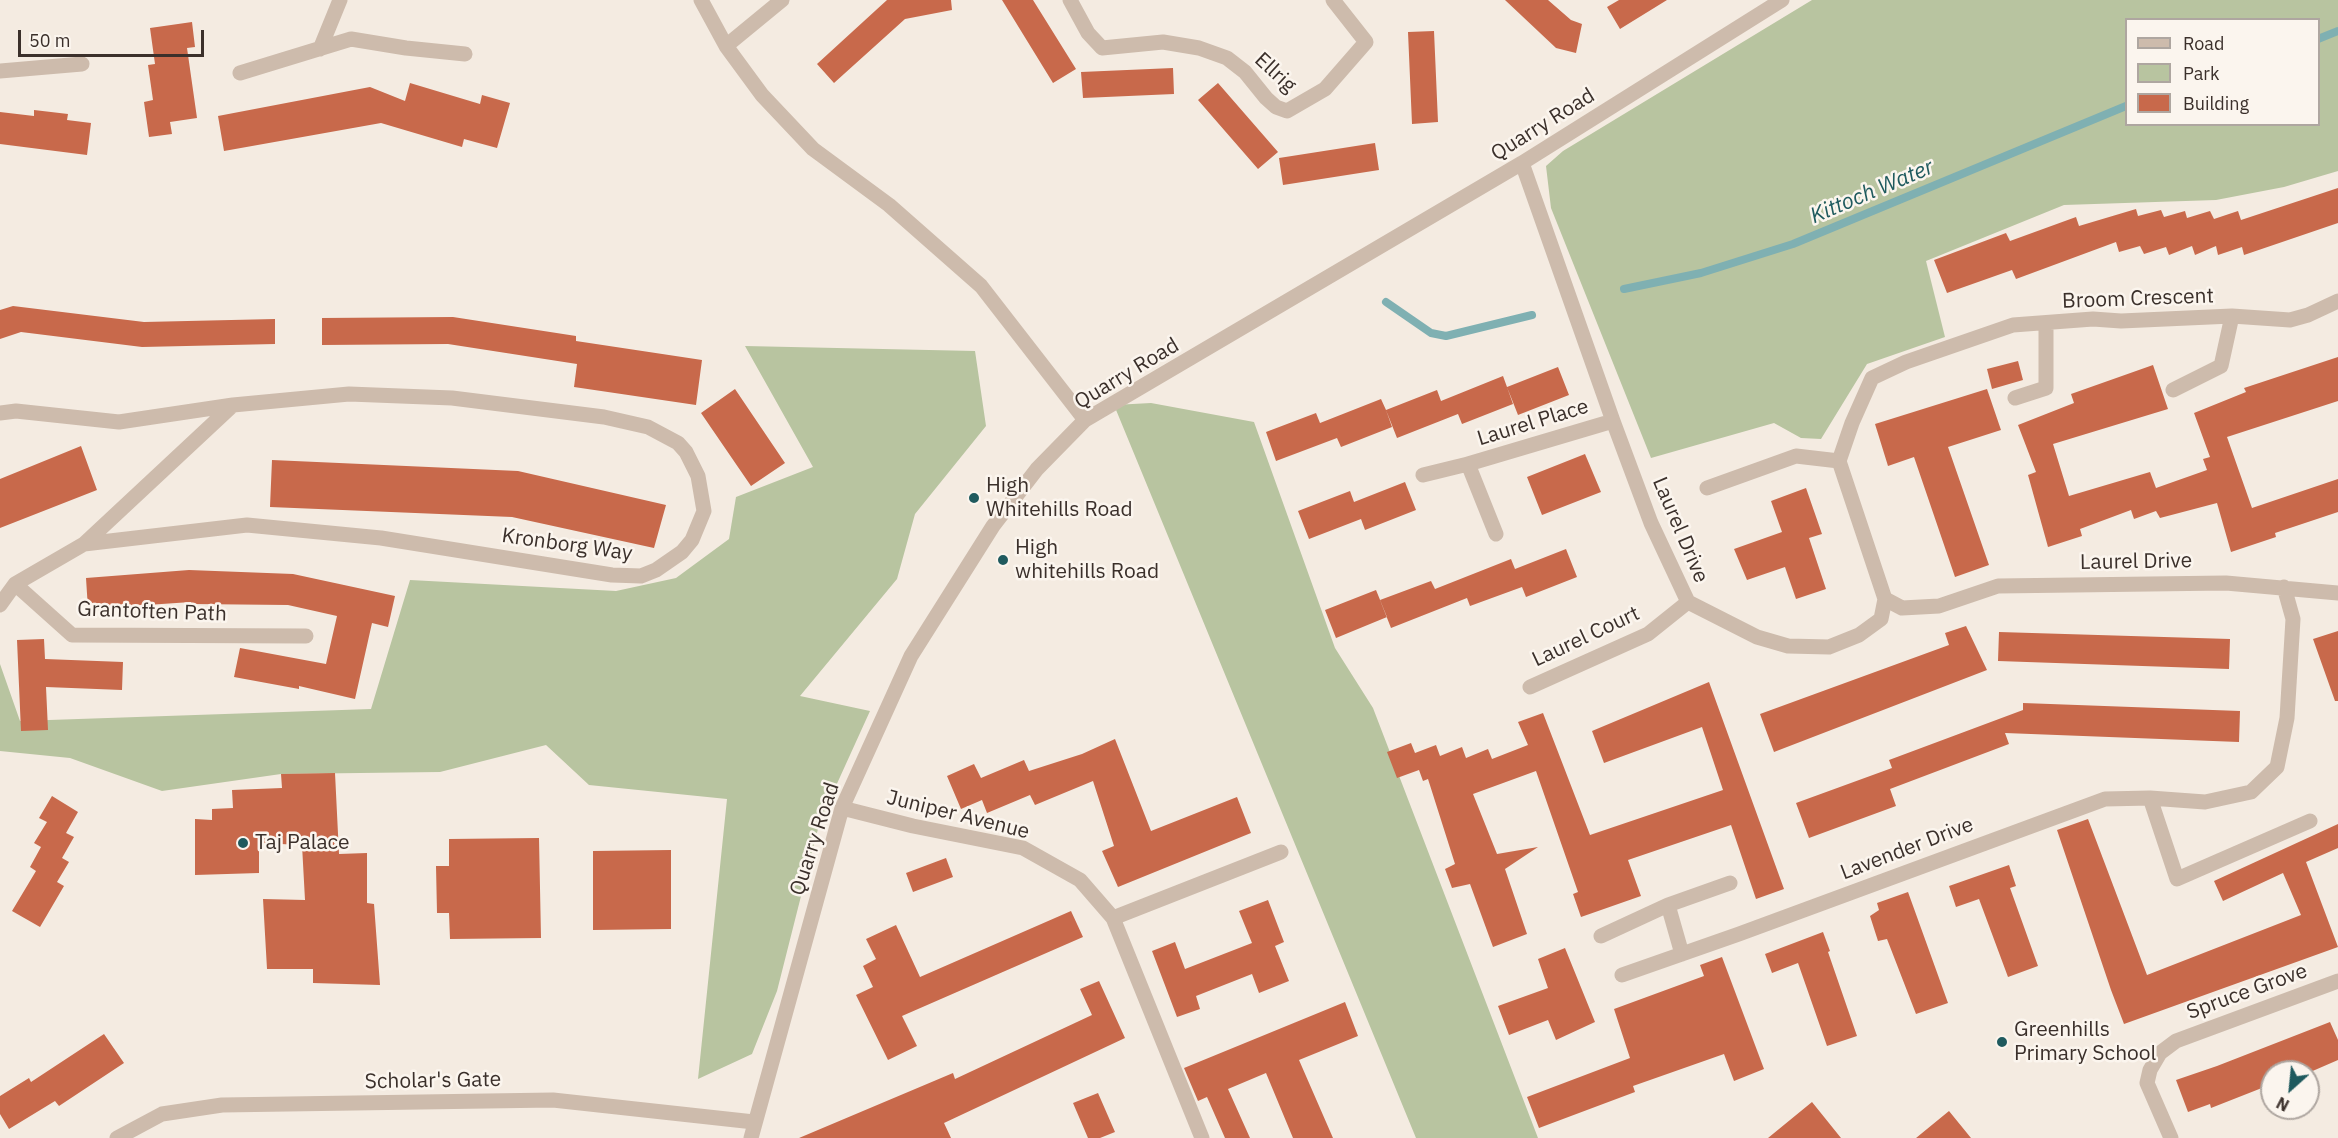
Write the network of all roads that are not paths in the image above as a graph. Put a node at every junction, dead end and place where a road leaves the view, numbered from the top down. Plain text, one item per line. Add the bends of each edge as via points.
1 (340, 0) edge
2 (701, 0) edge
3 (782, 0) edge
4 (1070, 0) edge
5 (1333, 0) edge
6 (1782, 0) edge
7 (726, 46) junction
8 (320, 49) junction
9 (465, 54) dead end
10 (82, 64) dead end
11 (0, 71) edge
12 (240, 74) dead end
13 (1522, 163) junction
14 (2338, 301) edge
15 (2232, 316) junction
16 (2046, 323) junction
17 (2173, 390) dead end
18 (2015, 398) dead end
19 (233, 405) junction
20 (0, 413) edge
21 (1086, 420) junction
22 (1613, 421) junction
23 (1839, 461) junction
24 (1468, 464) junction
25 (1423, 475) dead end
26 (1707, 488) dead end
27 (1496, 534) dead end
28 (84, 544) junction
29 (15, 585) junction
30 (2284, 587) junction
31 (2338, 593) edge
32 (1885, 599) junction
33 (1688, 602) junction
34 (0, 605) edge
35 (306, 636) dead end
36 (1530, 687) dead end
37 (2150, 798) junction
38 (842, 808) junction
39 (2310, 821) dead end
40 (1281, 852) dead end
41 (1730, 883) dead end
42 (1668, 905) junction
43 (1113, 918) junction
44 (1601, 936) dead end
45 (1682, 954) junction
46 (1622, 975) dead end
47 (2338, 981) edge
48 (754, 1122) junction
49 (117, 1138) edge
50 (751, 1138) edge
51 (1202, 1138) edge
52 (2171, 1138) edge

1 - 8 street
2 - 7 street
3 - 7 street
4 - 5 street, Ellrig via 1088,33 1102,48 1163,42 1199,48 1227,58 1276,107 1287,111 1325,89 1366,42
6 - 13 street, Quarry Road
7 - 21 street via 762,95 813,149 888,206 981,286
8 - 9 street via 351,39
8 - 12 street
10 - 11 street
13 - 21 street, Quarry Road
13 - 22 street, Laurel Drive
14 - 15 street, Broom Crescent via 2290,320
15 - 16 street, Broom Crescent
15 - 17 street, Broom Crescent via 2221,366
16 - 18 street, Broom Crescent via 2046,388
16 - 23 street, Broom Crescent via 2013,325 1906,362 1872,378
19 - 20 street, Kronborg Way via 119,422 16,411
19 - 28 street
19 - 28 street, Kronborg Way via 349,394 452,398 604,417 648,427 678,443 698,476 704,511 692,540 682,552 641,576 612,575 381,538 247,525
21 - 38 street, Quarry Road via 1037,469 993,526 912,656
22 - 24 street, Laurel Place
22 - 33 street, Laurel Drive via 1651,523
23 - 26 street via 1796,456
23 - 32 street
24 - 25 street
24 - 27 street, Laurel Place
28 - 29 street, Kronborg Way
29 - 34 street, Kronborg Way
29 - 35 street, Grantoften Path via 72,635
30 - 31 street, Laurel Drive
30 - 32 street, Laurel Drive via 2226,583 1998,586 1939,606 1902,608
30 - 37 street, Lavender Drive via 2293,619 2287,718 2277,766 2251,792 2205,802
32 - 33 street, Laurel Drive via 1881,620 1830,647 1788,646 1757,637
33 - 36 street, Laurel Court via 1648,634
37 - 39 street via 2177,879
37 - 45 street, Lavender Drive via 2105,799
38 - 43 street, Juniper Avenue via 1023,848 1080,880
38 - 48 street, Quarry Road
40 - 43 street
41 - 42 street
42 - 44 street
42 - 45 street
43 - 51 street, Juniper Avenue
45 - 46 street, Lavender Drive
47 - 52 street, Spruce Grove via 2176,1041 2160,1053 2147,1083
48 - 49 street, Scholar's Gate via 553,1100 222,1105 162,1114
48 - 50 street, Quarry Road

